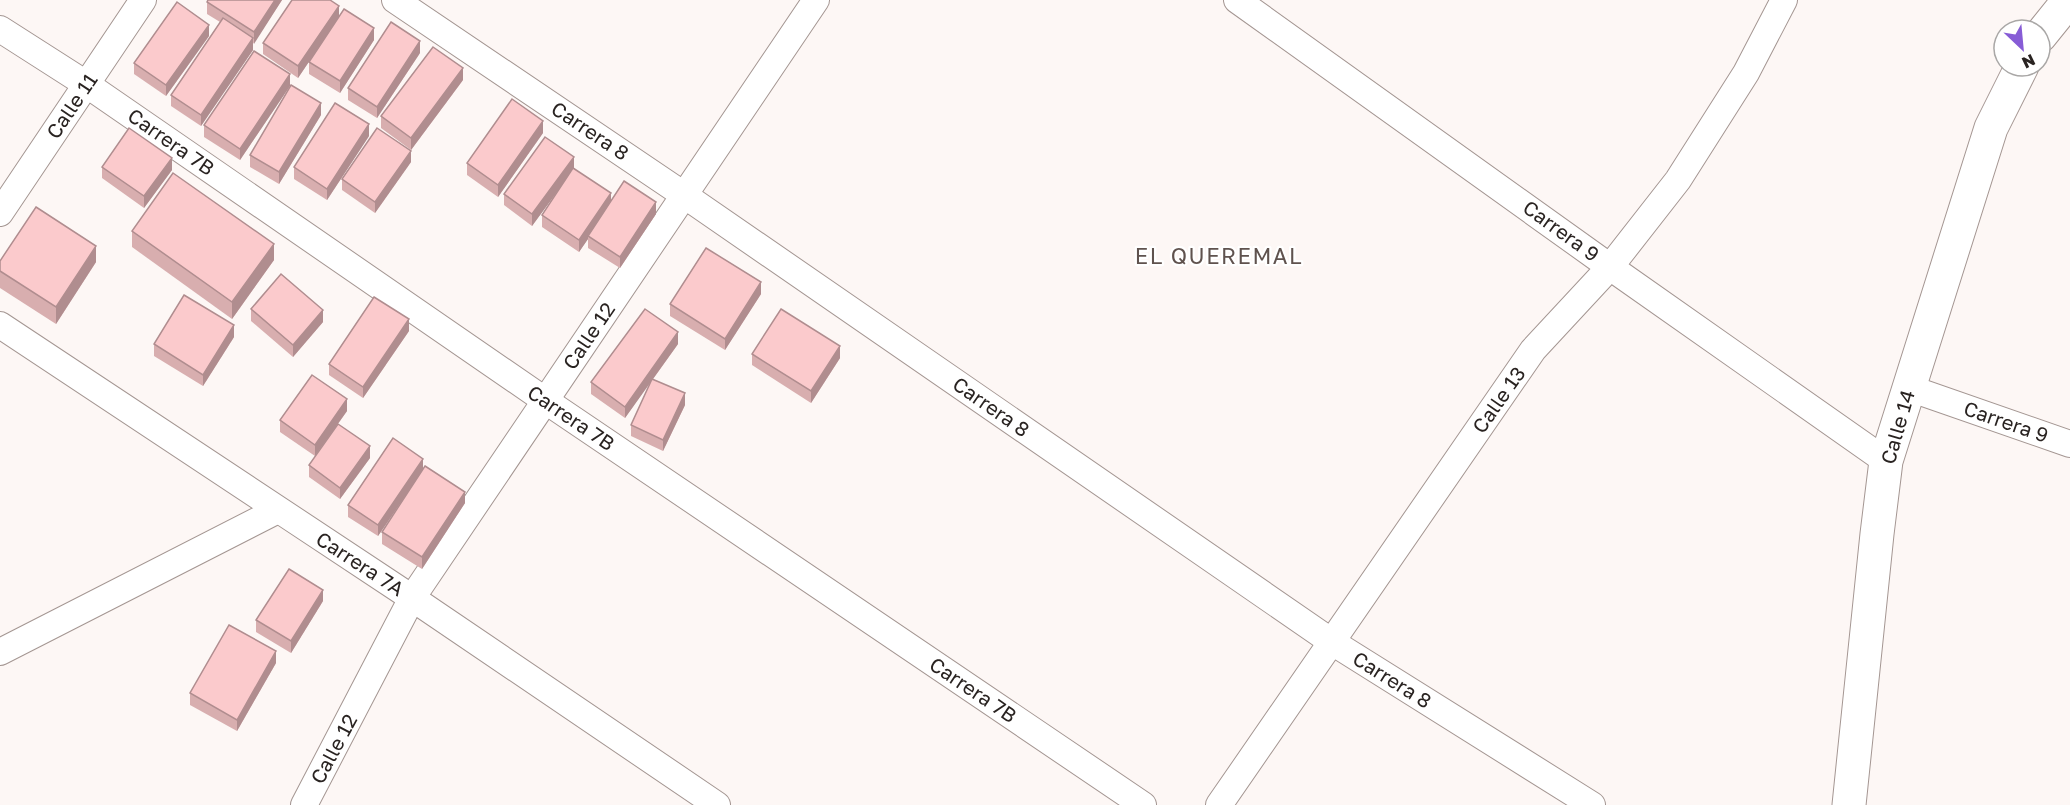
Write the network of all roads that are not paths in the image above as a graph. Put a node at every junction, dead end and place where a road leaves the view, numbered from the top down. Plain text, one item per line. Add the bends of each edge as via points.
1 (143, 0) edge
2 (395, 0) edge
3 (816, 0) edge
4 (1237, 0) edge
5 (1784, 0) edge
6 (2069, 0) edge
7 (2052, 21) edge
8 (0, 29) edge
9 (2016, 78) edge
10 (86, 84) junction
11 (684, 195) junction
12 (0, 213) edge
13 (1610, 267) junction
14 (0, 325) edge
15 (1909, 388) junction
16 (546, 401) junction
17 (2070, 444) edge
18 (1886, 461) junction
19 (278, 510) junction
20 (412, 598) junction
21 (1332, 642) junction
22 (0, 652) edge
23 (304, 805) edge
24 (717, 805) edge
25 (1143, 805) edge
26 (1219, 805) edge
27 (1592, 805) edge
28 (1849, 805) edge

1 - 10 street, Calle 11
2 - 11 street, Carrera 8
3 - 11 street, Calle 12
4 - 13 street, Carrera 9
5 - 13 street, Calle 13 via 1746,73 1678,180
6 - 7 street
8 - 10 street, Carrera 7B
9 - 15 street, Calle 14 via 1991,128
10 - 12 street, Calle 11
10 - 16 street, Carrera 7B
11 - 16 street, Calle 12
11 - 21 street, Carrera 8
13 - 18 street, Carrera 9
13 - 21 street, Calle 13 via 1533,350
14 - 19 street, Carrera 7A
15 - 17 street, Carrera 9
15 - 18 street, Calle 14
16 - 20 street, Calle 12
16 - 25 street, Carrera 7B
18 - 28 street, Calle 14
19 - 20 street, Carrera 7A
19 - 22 street
20 - 23 street, Calle 12
20 - 24 street, Carrera 7A
21 - 26 street, Calle 13
21 - 27 street, Carrera 8

